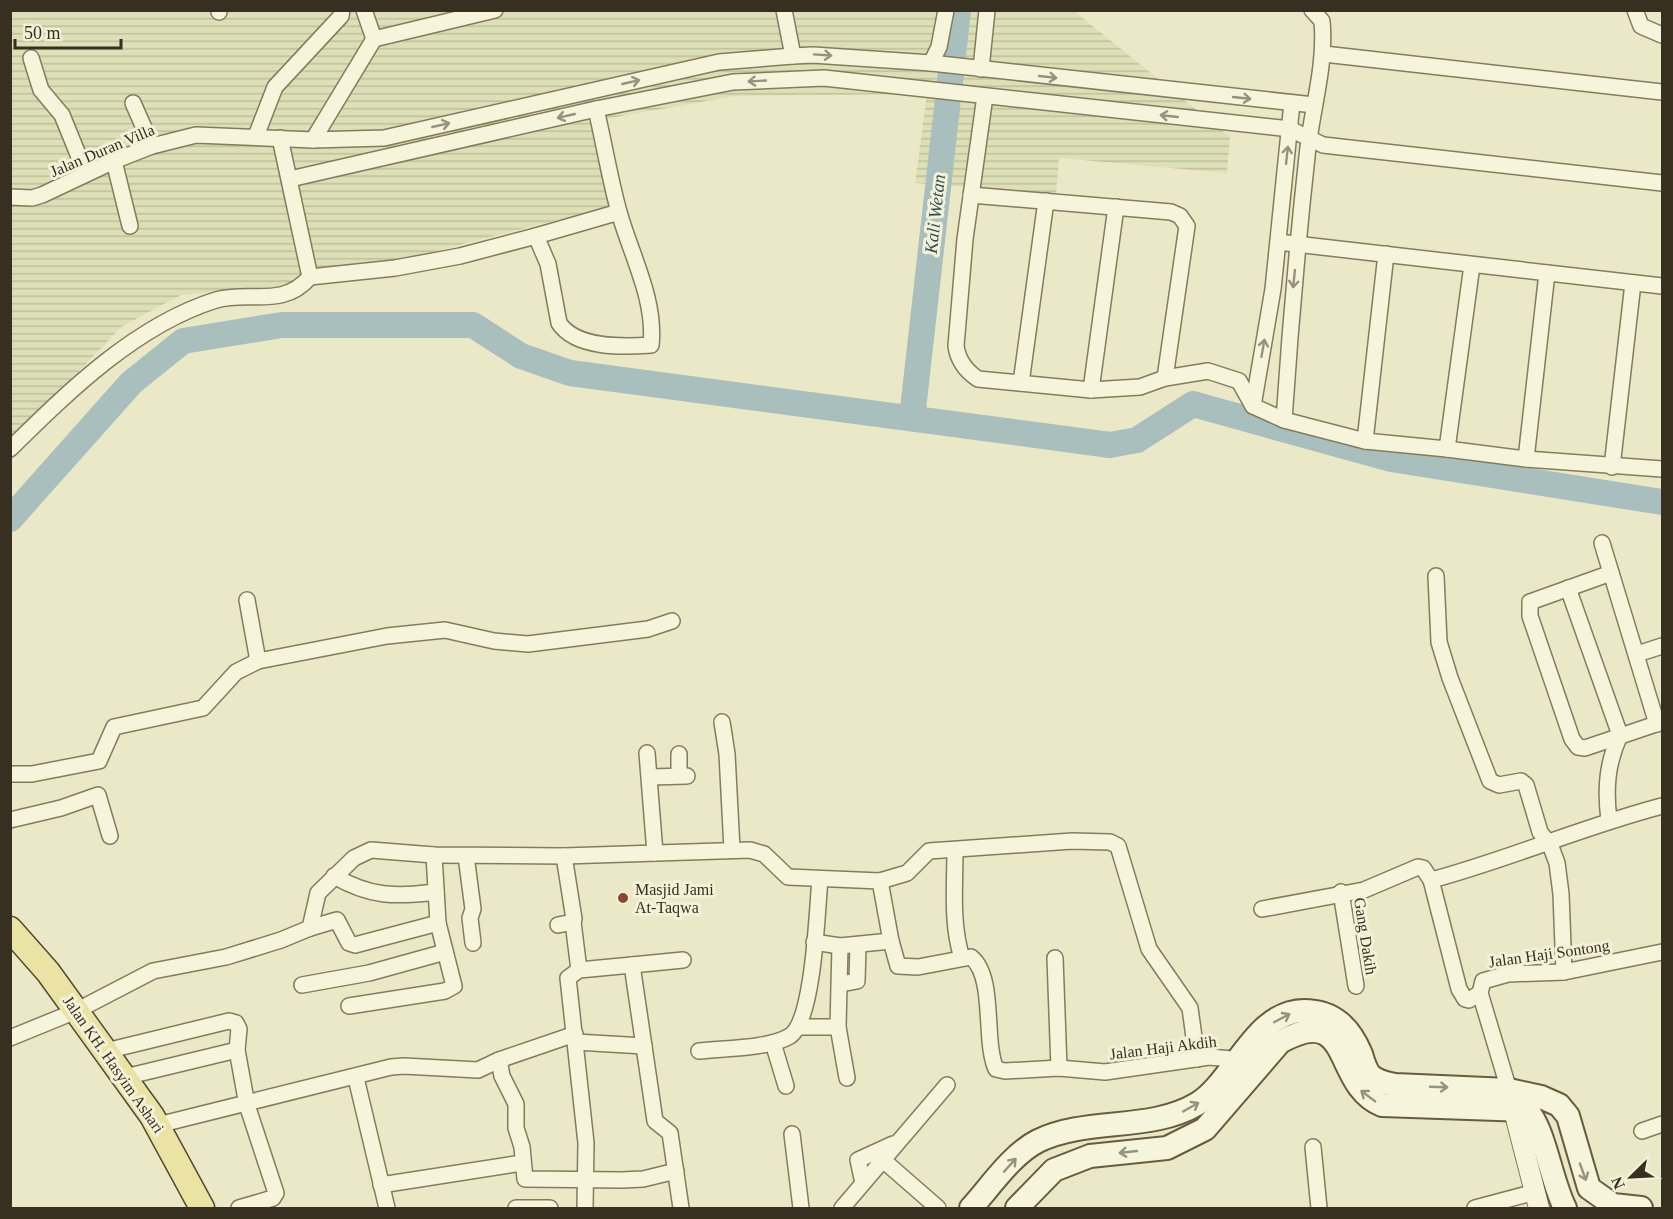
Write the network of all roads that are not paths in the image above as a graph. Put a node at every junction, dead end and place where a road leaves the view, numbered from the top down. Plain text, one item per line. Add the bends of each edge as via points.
1 (342, 10) edge
2 (364, 10) edge
3 (495, 10) edge
4 (784, 10) edge
5 (946, 10) edge
6 (987, 10) edge
7 (1312, 10) edge
8 (1635, 10) edge
9 (452, 15) edge
10 (1662, 35) edge
11 (374, 39) junction
12 (1324, 54) junction
13 (793, 56) junction
14 (32, 58) dead end
15 (936, 64) junction
16 (975, 69) junction
17 (1008, 72) junction
18 (1662, 92) edge
19 (979, 95) junction
20 (1007, 98) junction
21 (133, 103) dead end
22 (1293, 103) junction
23 (1314, 105) junction
24 (596, 109) junction
25 (1290, 129) junction
26 (256, 136) junction
27 (1309, 137) junction
28 (280, 138) junction
29 (384, 138) junction
30 (313, 140) junction
31 (152, 146) junction
32 (386, 157) junction
33 (114, 161) junction
34 (86, 174) junction
35 (290, 179) junction
36 (1662, 183) edge
37 (971, 195) junction
38 (10, 197) edge
39 (1046, 201) junction
40 (1116, 207) junction
41 (619, 212) junction
42 (130, 226) dead end
43 (536, 236) junction
44 (1278, 242) junction
45 (1297, 244) junction
46 (1386, 254) junction
47 (1472, 265) junction
48 (1547, 273) junction
49 (310, 277) junction
50 (1633, 283) junction
51 (1662, 286) edge
52 (1165, 378) junction
53 (1020, 383) junction
54 (1091, 390) junction
55 (1253, 406) junction
56 (1284, 420) junction
57 (1365, 441) junction
58 (10, 449) edge
59 (1447, 449) junction
60 (1526, 459) junction
61 (1612, 467) junction
62 (1662, 470) edge
63 (1602, 543) dead end
64 (1611, 573) junction
65 (1436, 576) dead end
66 (1568, 588) junction
67 (247, 600) dead end
68 (672, 621) dead end
69 (1662, 646) edge
70 (1637, 654) junction
71 (258, 661) junction
72 (722, 722) dead end
73 (1660, 723) edge
74 (1620, 735) junction
75 (647, 753) dead end
76 (680, 754) dead end
77 (10, 774) edge
78 (650, 777) junction
79 (1662, 806) edge
80 (10, 820) edge
81 (1609, 820) junction
82 (110, 836) dead end
83 (1546, 842) junction
84 (732, 849) junction
85 (955, 850) junction
86 (655, 853) junction
87 (434, 855) junction
88 (466, 856) junction
89 (564, 856) junction
90 (334, 876) junction
91 (820, 879) junction
92 (1431, 880) junction
93 (880, 881) junction
94 (436, 892) junction
95 (1341, 892) junction
96 (1262, 909) dead end
97 (438, 923) junction
98 (310, 928) junction
99 (10, 929) edge
100 (891, 941) junction
101 (814, 942) junction
102 (473, 943) dead end
103 (858, 945) junction
104 (840, 946) junction
105 (445, 952) junction
106 (1662, 952) edge
107 (962, 958) junction
108 (1055, 958) dead end
109 (683, 960) dead end
110 (632, 965) junction
111 (579, 970) junction
112 (1564, 972) junction
113 (841, 984) junction
114 (302, 985) dead end
115 (1356, 986) dead end
116 (1480, 993) junction
117 (350, 1006) dead end
118 (76, 1011) junction
119 (798, 1027) junction
120 (838, 1027) junction
121 (10, 1038) edge
122 (575, 1038) junction
123 (773, 1043) junction
124 (644, 1046) junction
125 (237, 1050) junction
126 (106, 1051) junction
127 (699, 1051) dead end
128 (1197, 1059) junction
129 (499, 1060) junction
130 (1250, 1063) junction
131 (1059, 1068) junction
132 (125, 1077) junction
133 (356, 1078) junction
134 (847, 1078) dead end
135 (946, 1084) dead end
136 (786, 1086) dead end
137 (1511, 1099) junction
138 (247, 1105) junction
139 (1662, 1124) edge
140 (158, 1125) junction
141 (1642, 1131) dead end
142 (792, 1134) dead end
143 (898, 1142) junction
144 (1313, 1147) dead end
145 (883, 1160) junction
146 (522, 1163) junction
147 (676, 1171) junction
148 (587, 1181) junction
149 (863, 1183) junction
150 (381, 1185) junction
151 (1537, 1200) edge
152 (586, 1206) edge
153 (202, 1209) edge
154 (239, 1209) edge
155 (387, 1209) edge
156 (516, 1209) edge
157 (550, 1209) edge
158 (681, 1209) edge
159 (801, 1209) edge
160 (842, 1209) edge
161 (938, 1209) edge
162 (971, 1209) edge
163 (1017, 1209) edge
164 (1319, 1209) edge
165 (1475, 1209) edge
166 (1565, 1209) edge
167 (1641, 1209) edge

1 - 26 street via 341,16 275,87
2 - 11 street
3 - 9 street
4 - 13 street
5 - 15 street
6 - 16 street
7 - 12 street via 1322,21
8 - 10 street via 1641,26
9 - 11 street
11 - 30 street
12 - 18 street
12 - 23 street
13 -> 15 street, Jalan Duran Villa
29 -> 13 street, Jalan Duran Villa via 719,62
14 - 34 street via 41,90 62,116
15 - 16 street, Jalan Duran Villa
16 - 17 street, Jalan Duran Villa
17 - 20 street
17 -> 22 street, Jalan Duran Villa
19 - 20 street
19 -> 24 street via 824,78 733,82
19 - 37 street
25 -> 20 street
21 - 31 street
22 - 23 street, Jalan Duran Villa
22 - 25 street
23 - 27 street
24 -> 32 street
24 - 41 street
25 - 27 street
44 -> 25 street
26 - 28 street, Jalan Duran Villa
26 - 31 street, Jalan Duran Villa via 196,135
27 - 36 street via 1323,145
27 - 45 street
28 - 30 street, Jalan Duran Villa
28 - 35 street
29 - 30 street, Jalan Duran Villa
29 - 32 street
31 - 33 street, Jalan Duran Villa
32 - 35 street
33 - 34 street, Jalan Duran Villa
33 - 42 street
34 - 38 street, Jalan Duran Villa via 42,195
35 - 49 street
37 - 39 street
37 - 53 street via 957,317 957,356 968,372 978,378
39 - 40 street
39 - 53 street
40 - 52 street via 1171,212 1187,226
40 - 54 street
41 - 43 street
41 - 43 street via 651,316 651,345 612,345 564,331 548,264
43 - 49 street via 395,268
44 - 45 street
55 -> 44 street
45 - 46 street
45 -> 56 street
46 - 47 street
46 - 57 street
47 - 48 street
47 - 59 street
48 - 50 street
48 - 60 street
49 - 58 street via 299,290 277,297 219,299 166,319 113,356
50 - 51 street
50 - 61 street
52 - 54 street via 1140,387
52 - 55 street via 1208,371 1225,374 1239,381
53 - 54 street
55 - 56 street
56 - 57 street
57 - 59 street
59 - 60 street
60 - 61 street
61 - 62 street
63 - 64 street
64 - 66 street
64 - 70 street
65 - 83 street via 1441,649 1490,781 1499,785 1521,781 1526,785
66 - 74 street
66 - 74 street via 1530,602 1529,608 1572,739 1575,745 1585,748
67 - 71 street
68 - 71 street via 648,629 528,644 431,631
69 - 70 street
70 - 73 street
71 - 77 street via 236,672 203,708 114,727 99,761 32,774
72 - 84 street
73 - 74 street
74 - 81 street via 1611,753 1606,780
75 - 78 street
76 - 78 street via 683,776
78 - 86 street
79 - 81 street
80 - 82 street via 98,795
81 - 83 street
83 - 92 street
83 - 112 street via 1557,863
84 - 86 street
84 - 91 street via 764,854 788,877
85 - 93 street via 929,851 907,873
85 - 107 street via 955,922
85 - 128 street via 1072,841 1110,842 1118,846 1149,948 1190,1008
86 - 89 street
87 - 88 street
87 - 90 street via 371,850 354,858
87 - 94 street
88 - 89 street
88 - 102 street
89 - 111 street via 573,910 565,923
90 - 94 street via 358,890 377,894
90 - 98 street via 318,893
91 - 93 street
91 - 101 street
92 - 95 street via 1418,867 1378,885
92 - 116 street via 1459,989 1469,1000
93 - 100 street
94 - 97 street
95 - 96 street
95 - 115 street, Gang Dakih
97 - 98 street via 355,945 349,943 337,920
97 - 105 street
98 - 118 street via 226,957 153,971
99 - 118 main road, Jalan KH. Hasyim Ashari
100 - 103 street
100 - 107 street via 896,963 902,967
101 - 104 street
101 - 119 street via 807,1000
103 - 104 street
103 - 113 street via 857,981
104 - 113 street
105 - 114 street via 369,973
105 - 117 street via 453,989
106 - 112 street, Jalan Haji Sontong
107 - 131 street, Jalan Haji Akdih via 971,957 977,962 982,975 996,1069
108 - 131 street
109 - 110 street
110 - 111 street
110 - 124 street
111 - 122 street via 568,978
112 - 116 street, Jalan Haji Sontong via 1532,971 1490,977 1483,981
113 - 120 street
116 - 137 street, Jalan Haji Sontong
118 - 121 street
118 - 126 main road, Jalan KH. Hasyim Ashari
119 - 120 street
119 - 123 street via 792,1035
120 - 134 street
122 - 124 street
122 - 129 street
122 - 148 street
123 - 127 street
123 - 136 street
124 - 147 street via 655,1121 670,1133
125 - 126 street via 239,1029 229,1021
125 - 132 street
125 - 138 street
126 - 132 main road, Jalan KH. Hasyim Ashari
128 - 130 street, Jalan Haji Akdih
128 - 131 street, Jalan Haji Akdih via 1105,1072
129 - 133 street via 478,1070 404,1066
129 - 146 street via 516,1104
130 - 137 main road via 1256,1036 1277,1020 1290,1013 1318,1012 1347,1027 1369,1073 1379,1082
162 -> 130 main road via 1019,1155 1037,1141 1064,1132 1181,1114
130 -> 163 main road via 1205,1129 1167,1148 1090,1156 1054,1170
132 - 140 main road, Jalan KH. Hasyim Ashari
133 - 138 street
133 - 150 street
135 - 143 street
137 - 151 street
137 - 166 main road via 1536,1119 1555,1188
137 -> 167 main road via 1541,1096 1559,1106 1568,1116 1589,1188 1613,1205
138 - 140 street
138 - 154 street via 275,1197
139 - 141 street
140 - 153 main road, Jalan KH. Hasyim Ashari
142 - 159 street
143 - 145 street
143 - 149 street via 858,1160
144 - 164 street
145 - 149 street
145 - 161 street
146 - 148 street via 523,1176 529,1181
146 - 150 street
147 - 148 street via 643,1179
147 - 158 street
148 - 152 street
149 - 160 street
150 - 155 street
151 - 165 street
156 - 157 street

